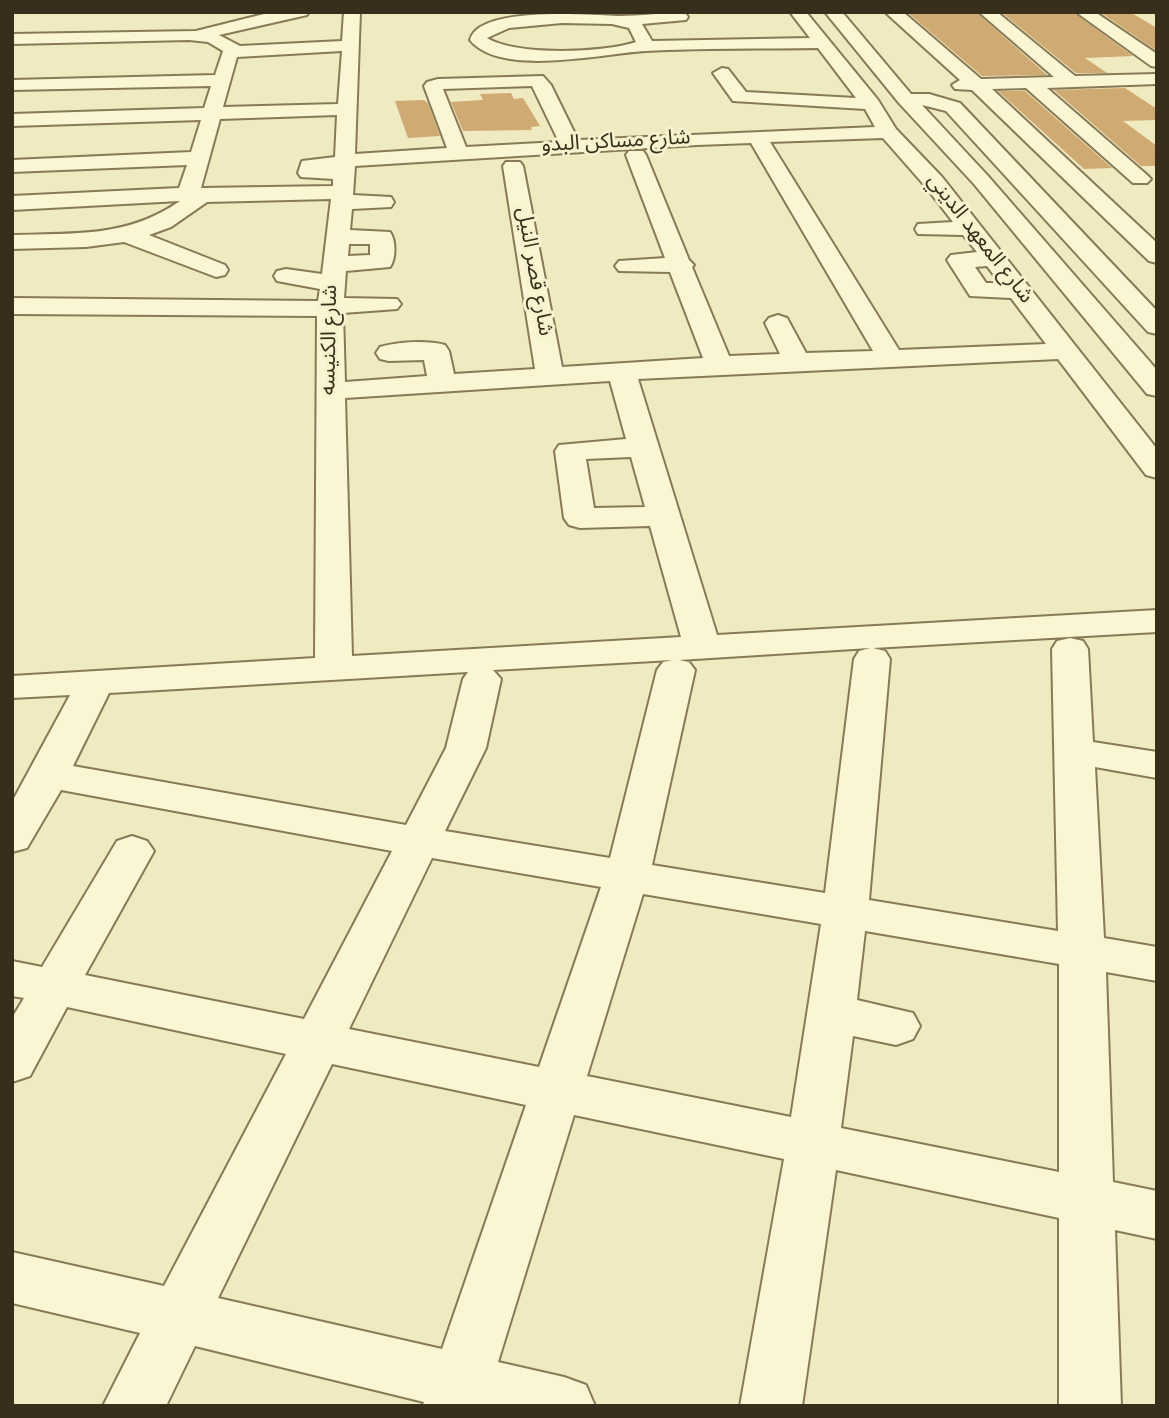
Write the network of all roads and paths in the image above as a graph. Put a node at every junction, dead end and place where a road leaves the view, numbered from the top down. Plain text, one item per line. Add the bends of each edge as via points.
1 (302, 12) edge
2 (352, 12) edge
3 (833, 12) edge
4 (893, 12) edge
5 (987, 12) edge
6 (1084, 12) edge
7 (561, 16) edge
8 (680, 17) dead end
9 (263, 19) junction
10 (234, 20) dead end
11 (621, 20) junction
12 (30, 21) dead end
13 (799, 23) edge
14 (141, 35) junction
15 (198, 35) junction
16 (315, 35) dead end
17 (594, 36) dead end
18 (531, 38) dead end
19 (350, 40) junction
20 (478, 40) junction
21 (642, 40) junction
22 (15, 44) edge
23 (232, 53) junction
24 (579, 53) junction
25 (204, 56) dead end
26 (1157, 62) edge
27 (123, 70) junction
28 (722, 73) dead end
29 (1157, 79) edge
30 (221, 80) junction
31 (1136, 80) junction
32 (1071, 82) junction
33 (1031, 83) junction
34 (976, 84) junction
35 (12, 85) edge
36 (901, 93) junction
37 (864, 96) junction
38 (1157, 96) edge
39 (347, 109) junction
40 (212, 113) junction
41 (12, 120) edge
42 (888, 132) junction
43 (757, 137) junction
44 (570, 147) junction
45 (458, 154) junction
46 (636, 155) dead end
47 (199, 158) junction
48 (916, 160) junction
49 (1001, 160) junction
50 (893, 161) dead end
51 (963, 161) junction
52 (56, 164) junction
53 (12, 166) edge
54 (513, 166) dead end
55 (343, 178) junction
56 (1149, 179) edge
57 (981, 180) junction
58 (1078, 181) junction
59 (199, 195) junction
60 (36, 202) junction
61 (383, 202) dead end
62 (929, 202) junction
63 (12, 203) edge
64 (964, 221) junction
65 (125, 234) junction
66 (338, 237) junction
67 (14, 242) edge
68 (1157, 256) edge
69 (993, 259) junction
70 (682, 265) junction
71 (627, 266) dead end
72 (216, 270) dead end
73 (286, 276) dead end
74 (332, 290) junction
75 (1017, 290) junction
76 (388, 304) dead end
77 (12, 306) edge
78 (778, 323) dead end
79 (1157, 326) edge
80 (1157, 341) edge
81 (1118, 343) junction
82 (1064, 351) junction
83 (389, 353) dead end
84 (891, 358) junction
85 (797, 362) junction
86 (719, 365) junction
87 (622, 373) junction
88 (550, 378) junction
89 (442, 384) junction
90 (1157, 388) edge
91 (331, 391) junction
92 (1127, 432) junction
93 (1157, 440) edge
94 (643, 447) junction
95 (1157, 469) edge
96 (663, 516) junction
97 (1157, 621) edge
98 (1157, 645) edge
99 (1070, 649) junction
100 (689, 659) junction
101 (872, 659) junction
102 (334, 669) junction
103 (482, 679) junction
104 (12, 687) edge
105 (92, 691) junction
106 (12, 704) edge
107 (1075, 751) junction
108 (1157, 765) edge
109 (48, 775) junction
110 (12, 838) edge
111 (418, 841) junction
112 (132, 851) dead end
113 (627, 876) junction
114 (845, 912) junction
115 (1082, 952) junction
116 (1157, 964) edge
117 (34, 982) edge
118 (831, 1013) junction
119 (896, 1026) dead end
120 (316, 1041) junction
121 (12, 1062) edge
122 (556, 1091) junction
123 (813, 1144) junction
124 (1086, 1200) junction
125 (1157, 1214) edge
126 (12, 1277) edge
127 (180, 1315) junction
128 (457, 1394) edge
129 (134, 1406) edge
130 (564, 1406) edge
131 (771, 1406) edge
132 (1090, 1406) edge

1 - 9 street
2 - 19 street, شارع الكنيسه
3 - 36 street, شارع المعهد الديني
4 - 34 street
5 - 32 street
6 - 26 street
7 - 11 street
7 - 20 street via 496,26
7 - 24 street
8 - 11 street
9 - 10 street
9 - 15 street
11 - 21 street via 633,23
12 - 22 street
13 - 21 street
13 - 37 street, شارع المعهد الديني
14 - 15 street
14 - 22 street
14 - 27 street
15 - 23 street via 217,40
16 - 19 street
17 - 21 street
18 - 20 street
19 - 23 street
19 - 39 street, شارع الكنيسه via 343,68
20 - 24 street via 489,48 513,53
21 - 24 street
23 - 25 street
23 - 30 street
27 - 30 street
27 - 35 street
28 - 37 street via 740,97
29 - 31 street
30 - 40 street
31 - 32 street
31 - 38 street
32 - 33 street
33 - 34 street
33 - 56 street
34 - 36 street
34 - 58 street
36 - 37 street
36 - 49 street via 953,107
36 - 51 street, شارع المعهد الديني
37 - 42 street, شارع المعهد الديني
39 - 40 street
39 - 55 street, شارع الكنيسه
40 - 41 street
40 - 47 street
42 - 43 street, شارع مساكن البدو
42 - 48 street, شارع المعهد الديني
43 - 44 street, شارع مساكن البدو
43 - 84 street
44 - 45 street, شارع مساكن البدو
44 - 45 street via 537,80 447,82 433,86
45 - 55 street, شارع مساكن البدو
46 - 70 street
47 - 52 street
47 - 59 street via 190,189
48 - 50 street
48 - 62 street, شارع المعهد الديني
49 - 51 street
49 - 79 street
51 - 57 street, شارع المعهد الديني
52 - 53 street
52 - 60 street
54 - 88 street, شارع قصر النيل
55 - 59 street via 304,204
55 - 61 street
55 - 66 street, شارع الكنيسه
56 - 58 street
57 - 62 street
57 - 81 street, شارع المعهد الديني
58 - 68 street
59 - 60 street
59 - 65 street via 166,220
60 - 63 street
60 - 67 street
62 - 64 street, شارع المعهد الديني
62 - 64 street
64 - 69 street, شارع المعهد الديني
65 - 67 street
65 - 72 street
66 - 74 street, شارع الكنيسه
66 - 74 street via 382,237 382,262
69 - 75 street, شارع المعهد الديني
69 - 75 street via 959,260 979,291
70 - 71 street
70 - 86 street
73 - 74 street
74 - 76 street
74 - 77 street
74 - 91 street, شارع الكنيسه
75 - 82 street, شارع المعهد الديني
78 - 85 street
80 - 81 street
81 - 90 street, شارع المعهد الديني
82 - 84 street
82 - 92 street, شارع المعهد الديني
83 - 89 street via 436,351
84 - 85 street
85 - 86 street
86 - 87 street
87 - 88 street
87 - 94 street
88 - 89 street
89 - 91 street
91 - 102 street, شارع الكنيسه
92 - 93 street
92 - 95 street, شارع المعهد الديني
94 - 96 street
94 - 96 street via 570,451 580,518
96 - 100 street
97 - 100 street
98 - 99 street
99 - 101 street
99 - 107 street
100 - 101 street
100 - 102 street
100 - 103 street
100 - 113 street
101 - 114 street
102 - 105 street
103 - 105 street
103 - 111 street via 466,748
104 - 105 street
105 - 106 street
105 - 109 street
107 - 108 street
107 - 115 street
109 - 110 street
109 - 111 street
111 - 113 street
111 - 120 street
112 - 117 street
113 - 114 street
113 - 122 street
114 - 115 street
114 - 118 street
115 - 116 street
115 - 124 street
117 - 120 street
117 - 121 street
118 - 119 street
118 - 123 street
120 - 122 street
120 - 127 street
122 - 123 street
122 - 128 street
123 - 124 street
123 - 131 street
124 - 125 street
124 - 132 street
126 - 127 street
127 - 128 street
127 - 129 street
128 - 130 street

